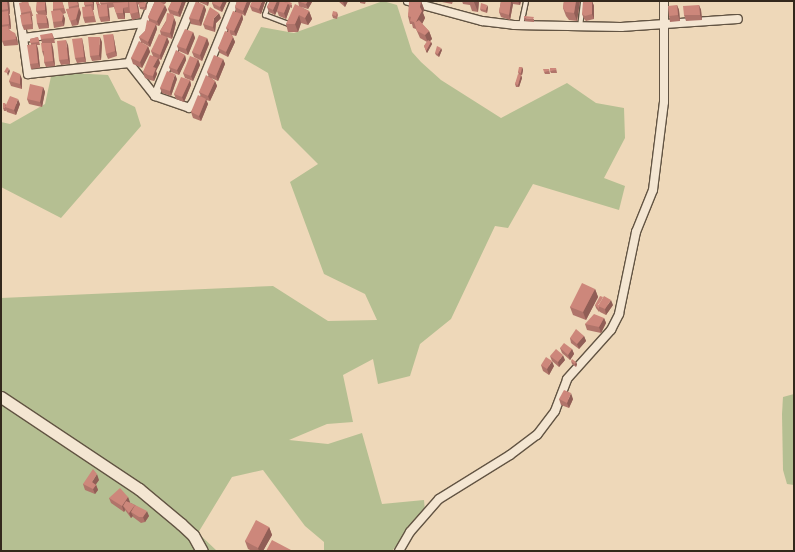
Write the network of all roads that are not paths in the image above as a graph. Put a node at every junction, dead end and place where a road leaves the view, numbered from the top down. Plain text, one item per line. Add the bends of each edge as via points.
1 (18, 1) edge
2 (22, 1) edge
3 (153, 1) edge
4 (194, 1) edge
5 (235, 1) edge
6 (270, 1) edge
7 (408, 1) edge
8 (526, 1) edge
9 (583, 1) edge
10 (664, 1) edge
11 (290, 19) edge
12 (738, 19) dead end
13 (144, 23) junction
14 (666, 25) junction
15 (521, 26) junction
16 (580, 27) junction
17 (23, 38) junction
18 (129, 63) junction
19 (155, 96) junction
20 (1, 398) edge
21 (202, 551) edge
22 (399, 551) edge

1 - 2 street
1 - 17 street
3 - 13 street
4 - 19 street
5 - 19 street via 189,108
6 - 11 lane via 265,15 288,25
7 - 15 street via 482,20
8 - 15 lane
9 - 16 lane
10 - 14 street
12 - 14 street
13 - 17 street
13 - 18 street
14 - 16 street
14 - 22 street via 664,102 653,190 636,232 617,319 611,330 567,378 555,411 537,435 439,499 410,532
15 - 16 street
17 - 18 street via 28,74
18 - 19 street
20 - 21 street via 139,489 193,535

